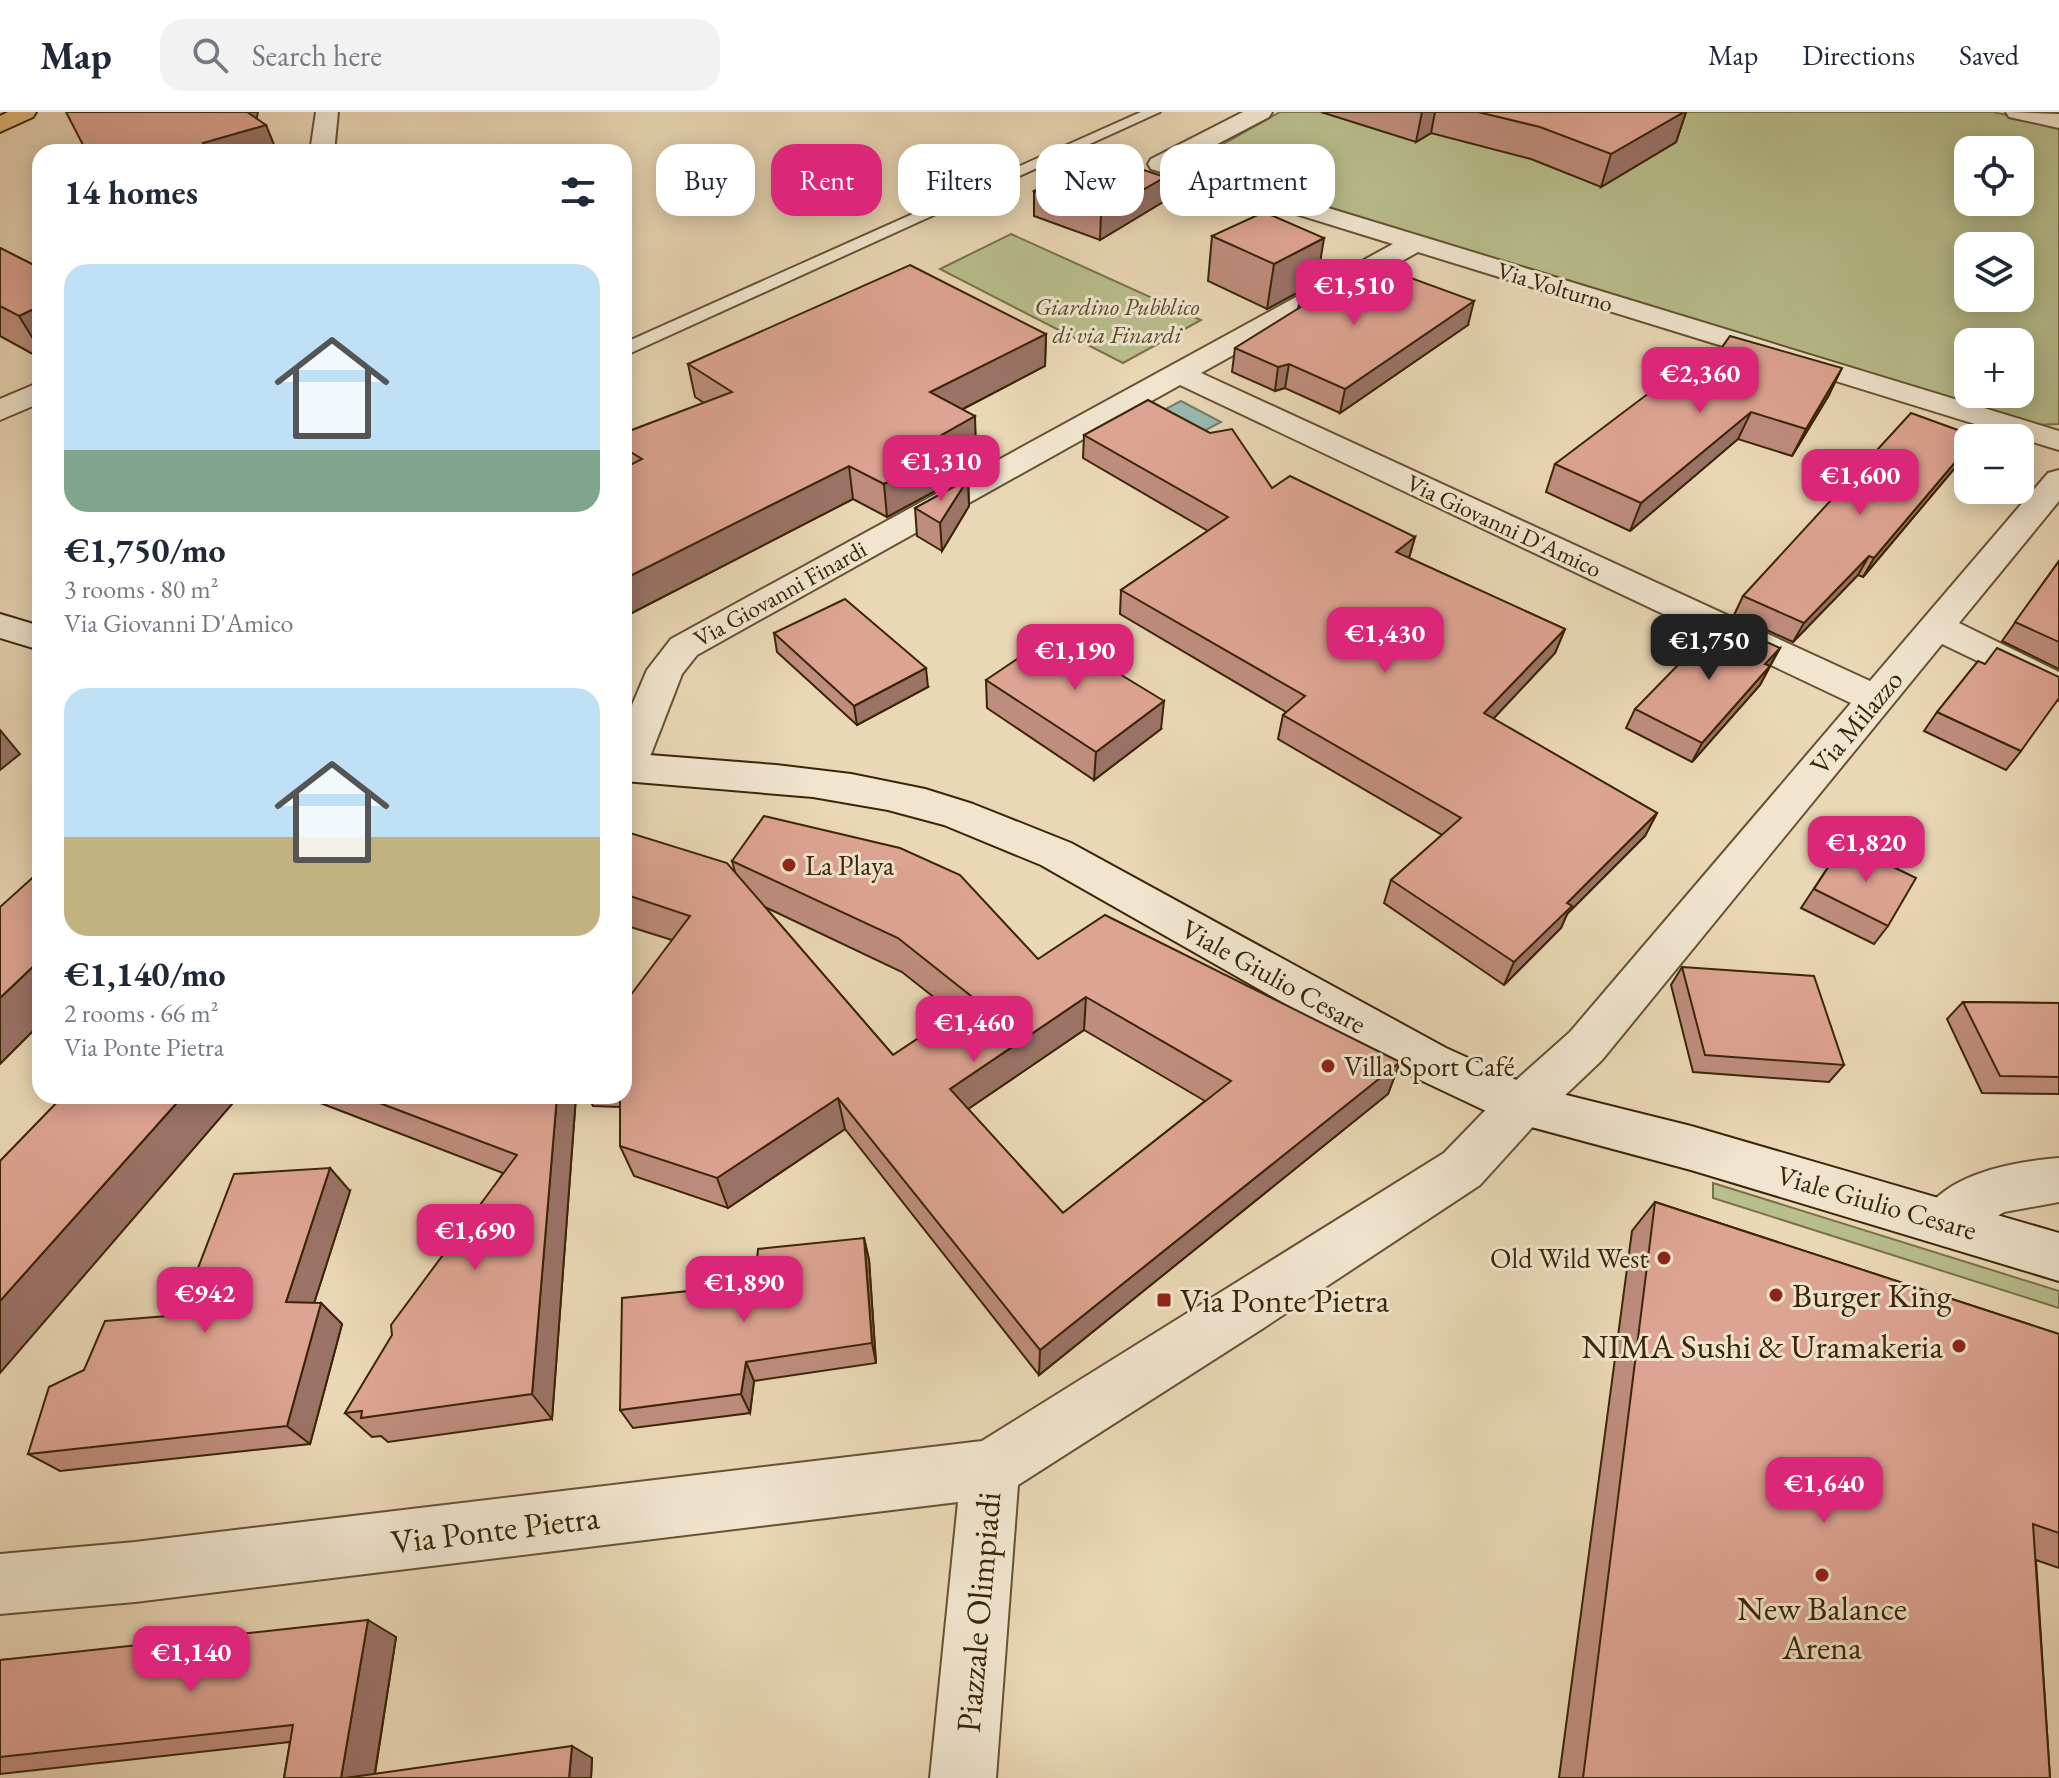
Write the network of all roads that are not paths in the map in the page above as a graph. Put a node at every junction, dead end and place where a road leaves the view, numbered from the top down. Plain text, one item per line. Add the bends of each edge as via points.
1 (25, 112) edge
2 (327, 112) edge
3 (1153, 112) edge
4 (1261, 112) edge
5 (2017, 112) edge
6 (2059, 121) edge
7 (0, 125) edge
8 (323, 144) edge
9 (1413, 244) junction
10 (632, 346) edge
11 (1177, 373) junction
12 (32, 395) edge
13 (0, 411) edge
14 (2059, 441) edge
15 (2059, 480) edge
16 (1935, 626) junction
17 (2059, 687) edge
18 (1875, 699) junction
19 (632, 750) edge
20 (632, 768) edge
21 (1522, 1105) junction
22 (2059, 1180) edge
23 (1945, 1221) junction
24 (2059, 1257) edge
25 (990, 1469) junction
26 (0, 1584) edge
27 (963, 1778) edge

1 - 7 highway
2 - 8 street
3 - 10 lane
4 - 9 street, Via Volturno via 1160,164
5 - 6 street
9 - 11 street, Via Giovanni Finardi
9 - 14 street, Via Volturno
11 - 18 street, Via Giovanni D'Amico
11 - 19 street, Via Giovanni Finardi via 684,647 665,670
12 - 13 street
15 - 16 street, Via Milazzo
16 - 17 street
16 - 18 street, Via Milazzo
18 - 21 street, Via Milazzo via 1586,1046
20 - 21 street, Viale Giulio Cesare via 826,785 926,804 996,827 1056,854 1429,1062
21 - 23 street, Viale Giulio Cesare
21 - 25 street, Piazzale Olimpiadi via 1462,1169
22 - 23 street via 2019,1184 1975,1198
23 - 24 street, Viale Giulio Cesare
25 - 26 street, Via Ponte Pietra
25 - 27 street, Piazzale Olimpiadi

